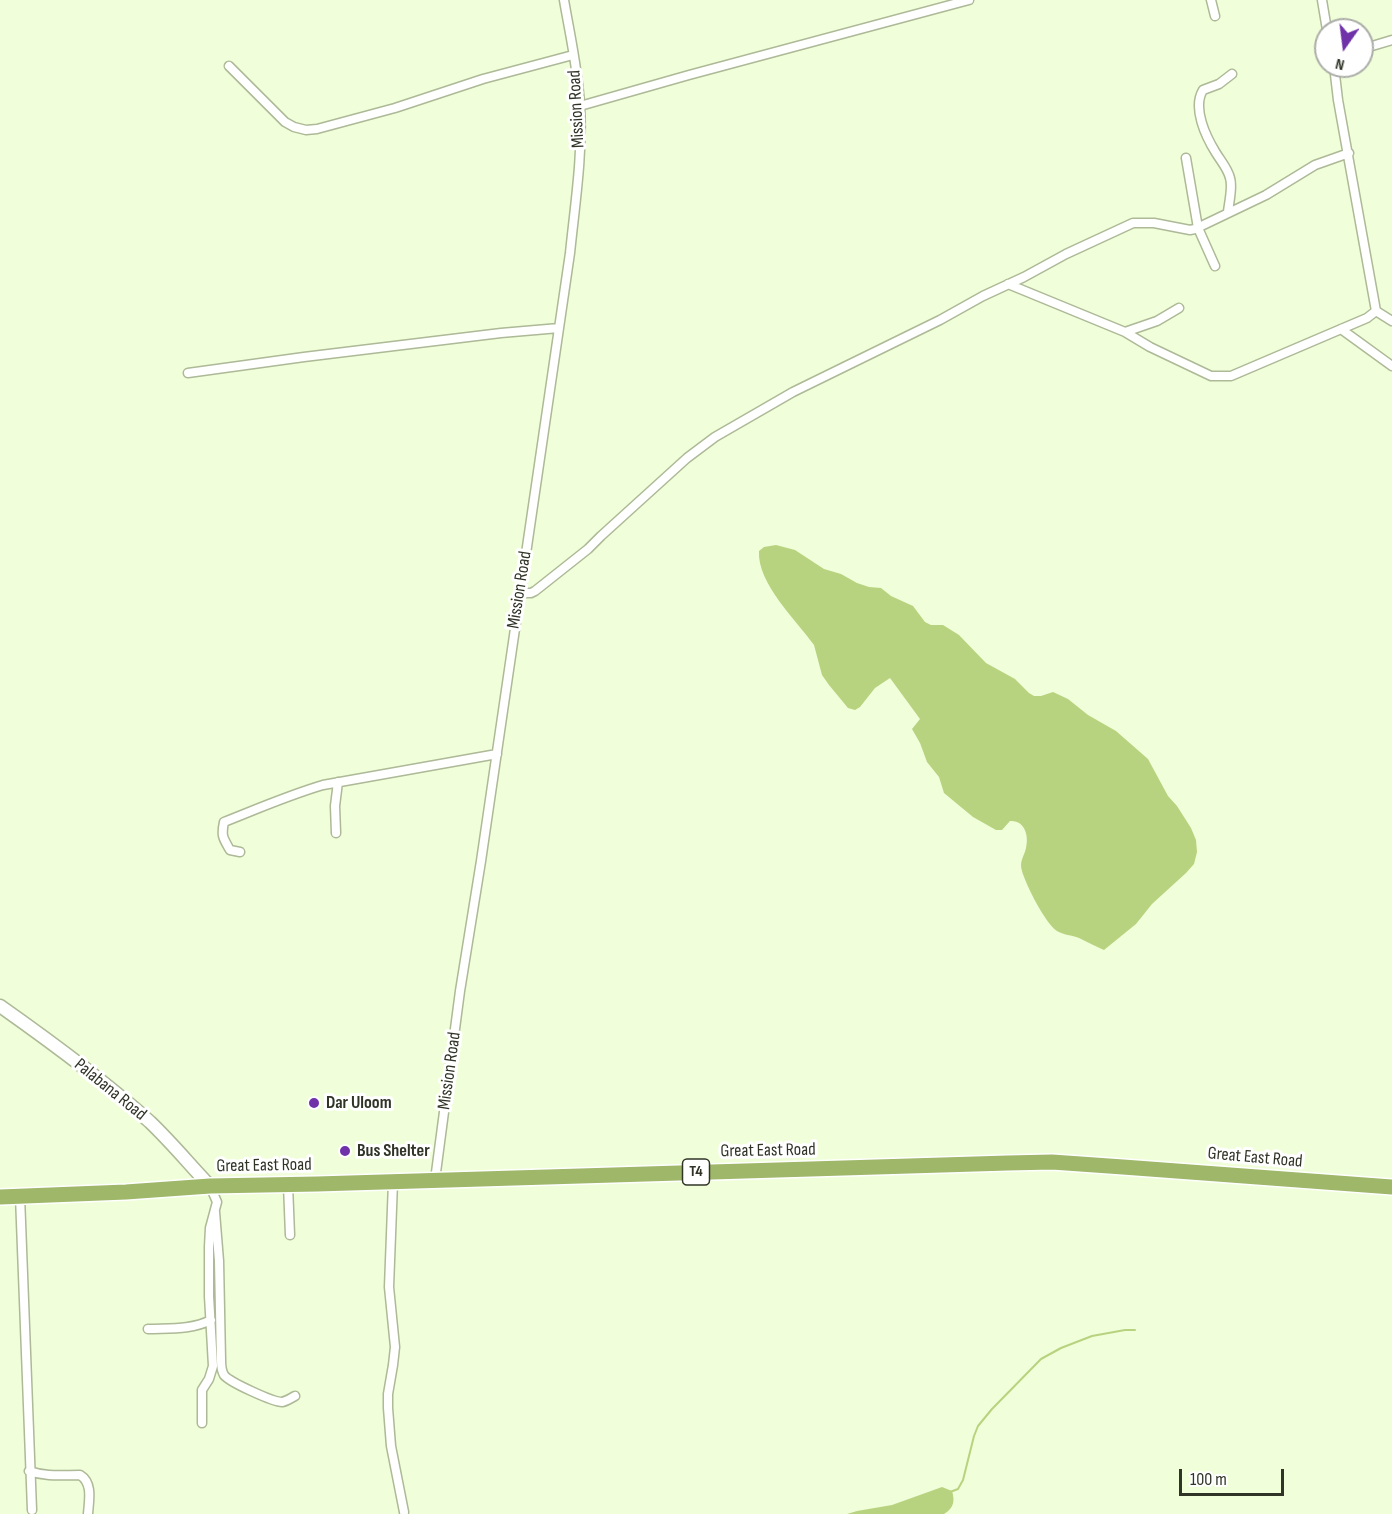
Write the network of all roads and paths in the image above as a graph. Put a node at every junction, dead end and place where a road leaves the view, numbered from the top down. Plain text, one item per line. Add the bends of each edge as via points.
1 (564, 0) edge
2 (969, 0) edge
3 (1211, 0) edge
4 (1322, 0) edge
5 (1215, 16) dead end
6 (1325, 18) edge
7 (1392, 39) edge
8 (1374, 45) edge
9 (573, 55) junction
10 (230, 66) dead end
11 (1232, 74) dead end
12 (1335, 78) edge
13 (580, 106) junction
14 (1349, 153) junction
15 (1186, 158) dead end
16 (1228, 212) junction
17 (1198, 228) junction
18 (1215, 266) dead end
19 (1008, 284) junction
20 (1179, 308) dead end
21 (1376, 311) junction
22 (1392, 321) edge
23 (559, 328) junction
24 (1341, 329) junction
25 (1125, 332) junction
26 (1392, 366) edge
27 (188, 373) dead end
28 (520, 593) junction
29 (497, 753) junction
30 (338, 782) junction
31 (336, 833) dead end
32 (240, 852) dead end
33 (0, 1006) edge
34 (435, 1180) junction
35 (393, 1182) junction
36 (288, 1185) junction
37 (210, 1186) junction
38 (1392, 1187) edge
39 (20, 1196) junction
40 (0, 1197) edge
41 (215, 1212) junction
42 (290, 1235) dead end
43 (211, 1320) junction
44 (148, 1329) dead end
45 (295, 1395) dead end
46 (202, 1423) dead end
47 (30, 1471) junction
48 (32, 1510) dead end
49 (404, 1512) dead end
50 (88, 1514) edge

1 - 9 street, Mission Road
2 - 13 street
3 - 5 street
4 - 6 street
7 - 8 street
9 - 10 street via 306,130 285,122
9 - 13 street, Mission Road
11 - 16 street via 1203,90 1199,107 1204,129 1230,179
12 - 14 street
13 - 23 street, Mission Road via 579,167
14 - 16 street via 1315,165 1266,195
14 - 21 street
15 - 17 street
16 - 17 street
17 - 18 street
17 - 19 street via 1133,224
19 - 25 street
19 - 28 street via 793,392 715,437 572,563 535,591
20 - 25 street
21 - 22 street
21 - 24 street
23 - 27 street
23 - 28 street, Mission Road
24 - 25 street via 1231,376 1214,377
24 - 26 street
28 - 29 street, Mission Road
29 - 30 street
29 - 34 street, Mission Road
30 - 31 street
30 - 32 street via 302,791 224,822 221,834 225,842 230,850
33 - 37 street, Palabana Road via 136,1110
34 - 35 highway, Great East Road / T4
34 - 38 highway, Great East Road / T4 via 1052,1162
35 - 36 highway, Great East Road / T4
35 - 49 street via 389,1287 395,1347 388,1408
36 - 37 highway, Great East Road / T4
36 - 42 street
37 - 39 highway, Great East Road / T4
37 - 41 street via 217,1202
39 - 40 highway, Great East Road / T4
39 - 47 street
41 - 43 street via 209,1247
41 - 45 street via 222,1370 228,1379 277,1401
43 - 44 street via 184,1328
43 - 46 street via 213,1366 202,1390
47 - 48 street
47 - 50 street via 39,1475 83,1476 88,1485

